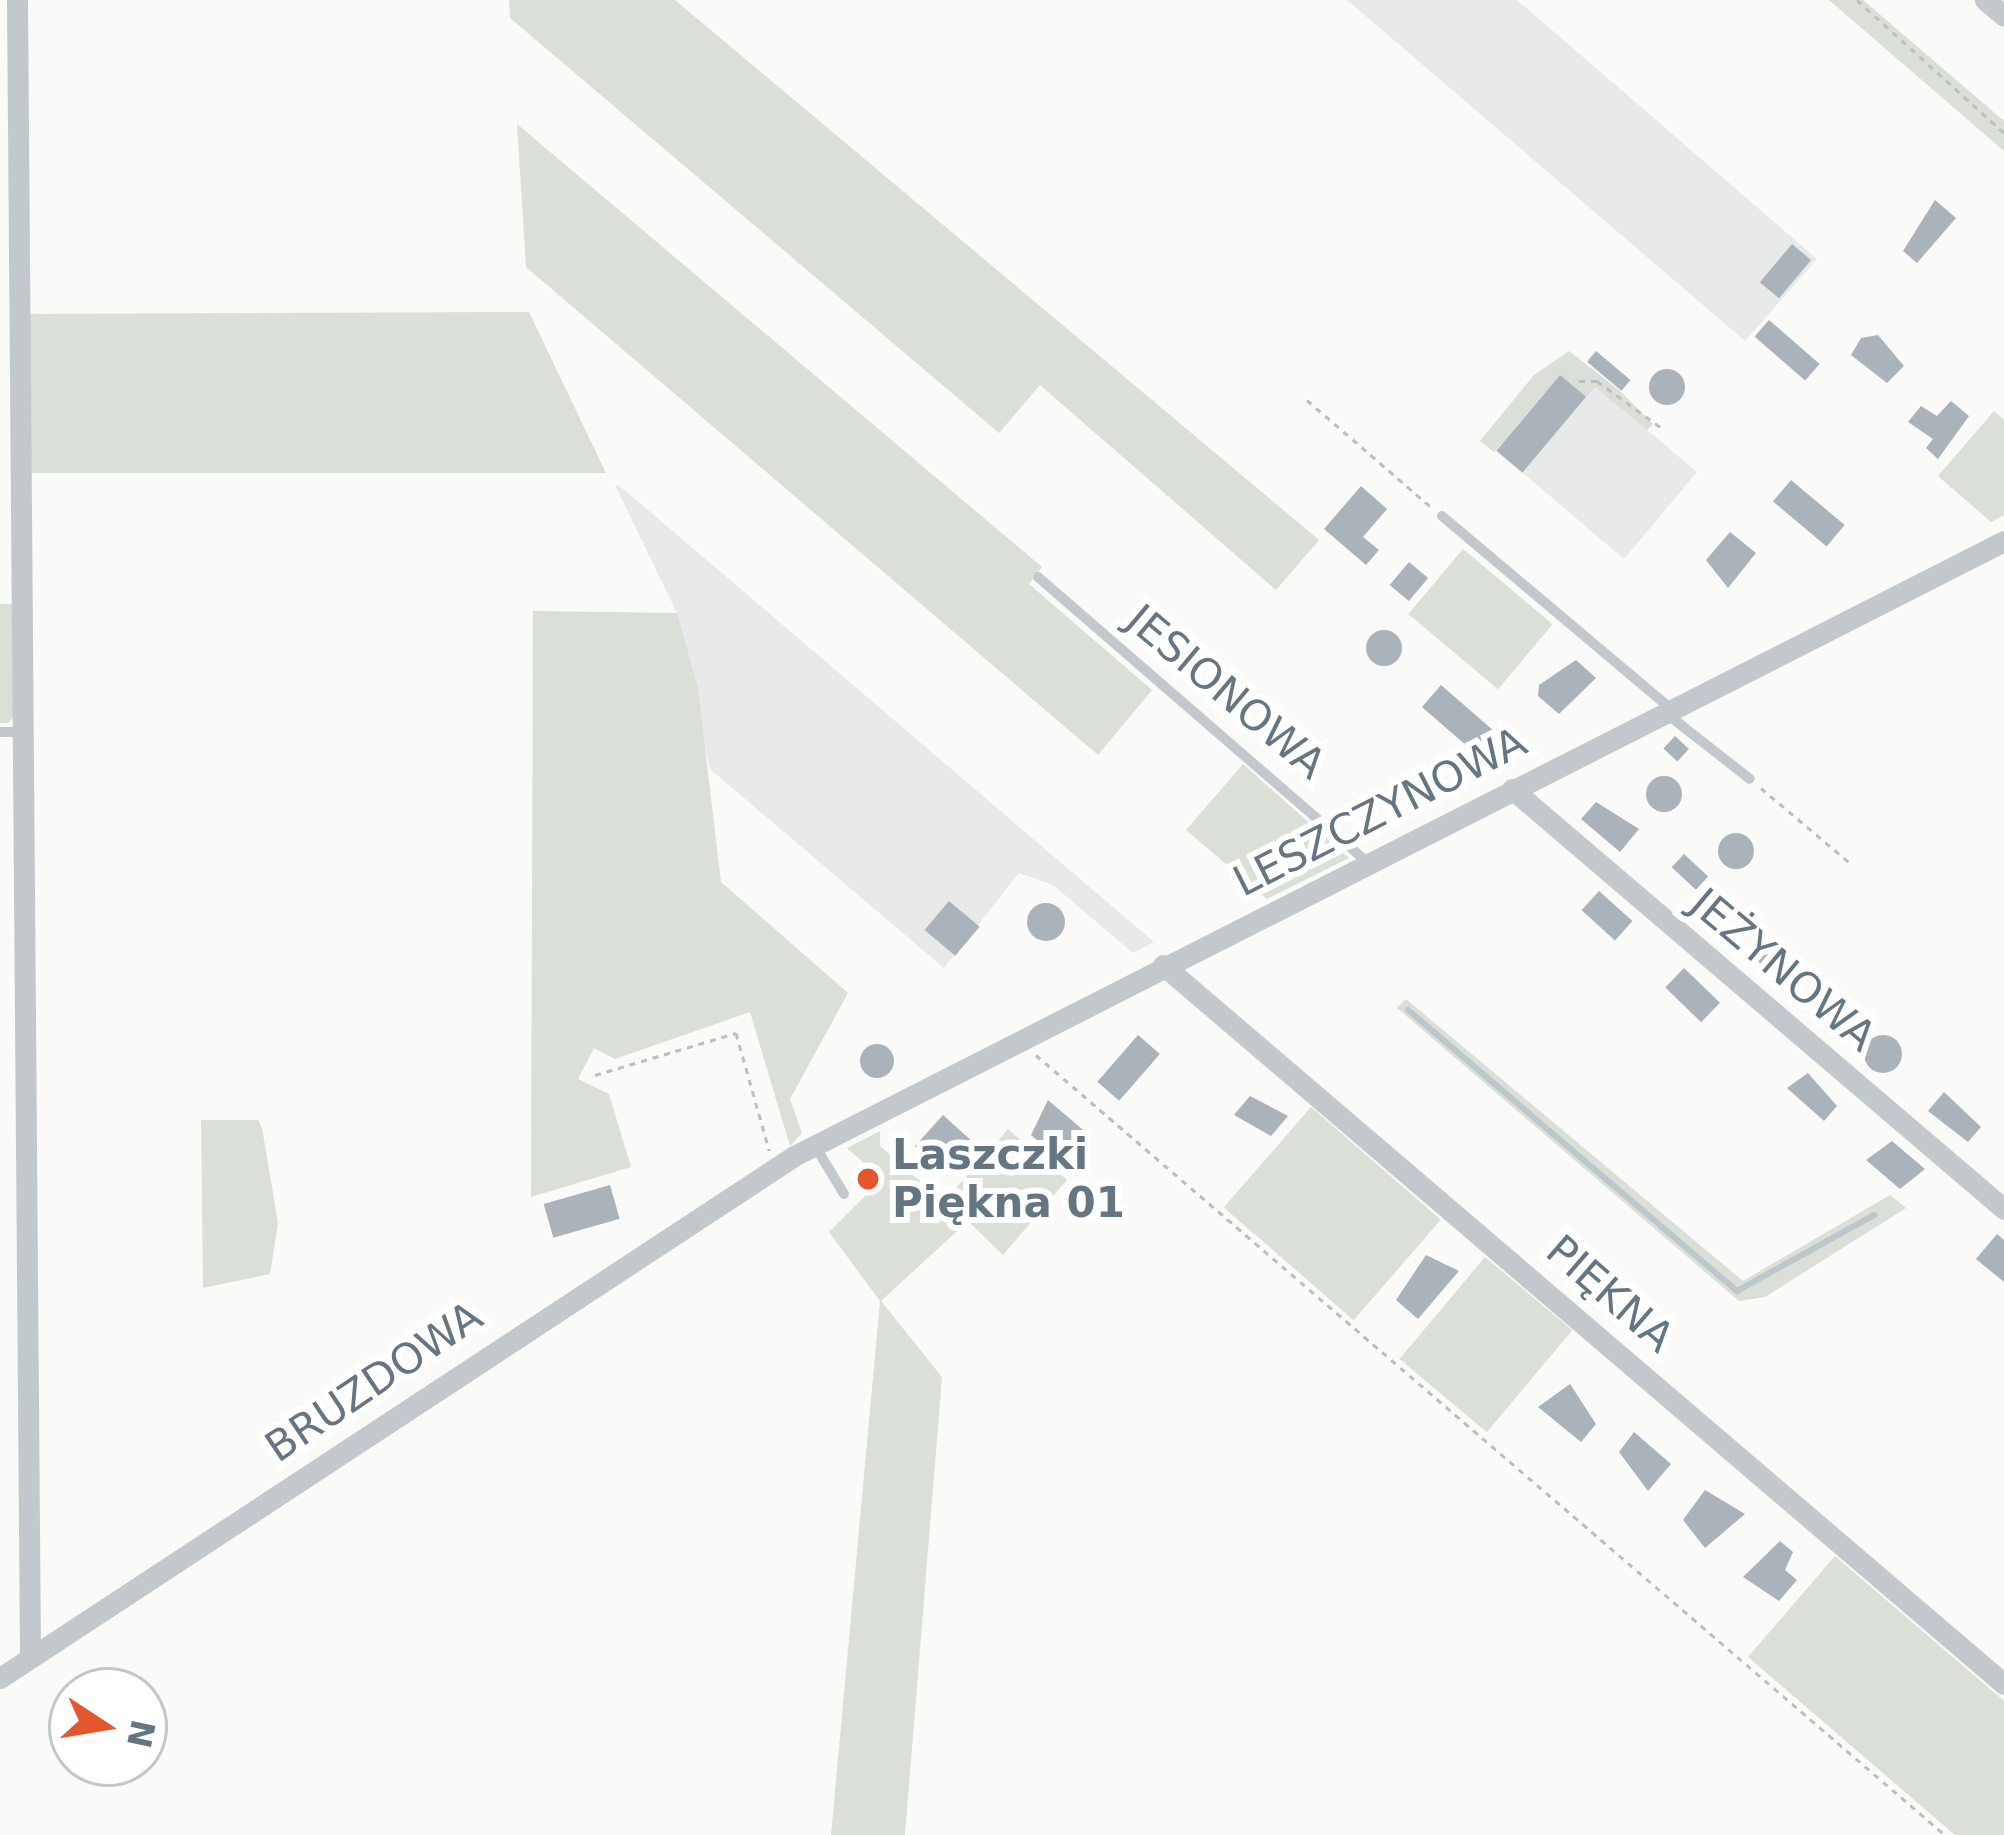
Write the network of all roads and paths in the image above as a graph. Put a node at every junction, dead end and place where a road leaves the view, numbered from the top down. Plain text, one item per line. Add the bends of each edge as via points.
1 (17, 0) edge
2 (1857, 0) edge
3 (1985, 0) edge
4 (2004, 16) edge
5 (2004, 134) edge
6 (1579, 381) dead end
7 (1307, 400) dead end
8 (1663, 428) dead end
9 (1442, 516) joint
10 (2000, 548) edge
11 (1038, 577) dead end
12 (1668, 710) junction
13 (11, 732) edge
14 (1750, 779) joint
15 (1512, 789) junction
16 (1367, 862) junction
17 (1849, 862) dead end
18 (1163, 965) junction
19 (1019, 1041) junction
20 (595, 1075) dead end
21 (804, 1151) junction
22 (774, 1168) junction
23 (844, 1194) dead end
24 (2004, 1209) edge
25 (30, 1658) junction
26 (0, 1678) edge
27 (2004, 1684) edge
28 (1945, 1835) edge

1 - 13 street
2 - 5 path
3 - 4 street
6 - 8 path via 1598,381
7 - 9 path
9 - 12 lane
10 - 12 street, LESZCZYNOWA
11 - 16 lane, JESIONOWA
12 - 14 lane
12 - 15 street, LESZCZYNOWA
13 - 25 street
14 - 17 path
15 - 16 street, LESZCZYNOWA
15 - 24 street, JEŻYNOWA
16 - 18 street, LESZCZYNOWA
18 - 19 street, LESZCZYNOWA
18 - 27 street, PIĘKNA
19 - 21 street, LESZCZYNOWA
19 - 28 path
20 - 22 path via 736,1033
21 - 22 street, BRUZDOWA
21 - 23 lane
22 - 25 street, BRUZDOWA
25 - 26 street, BRUZDOWA

